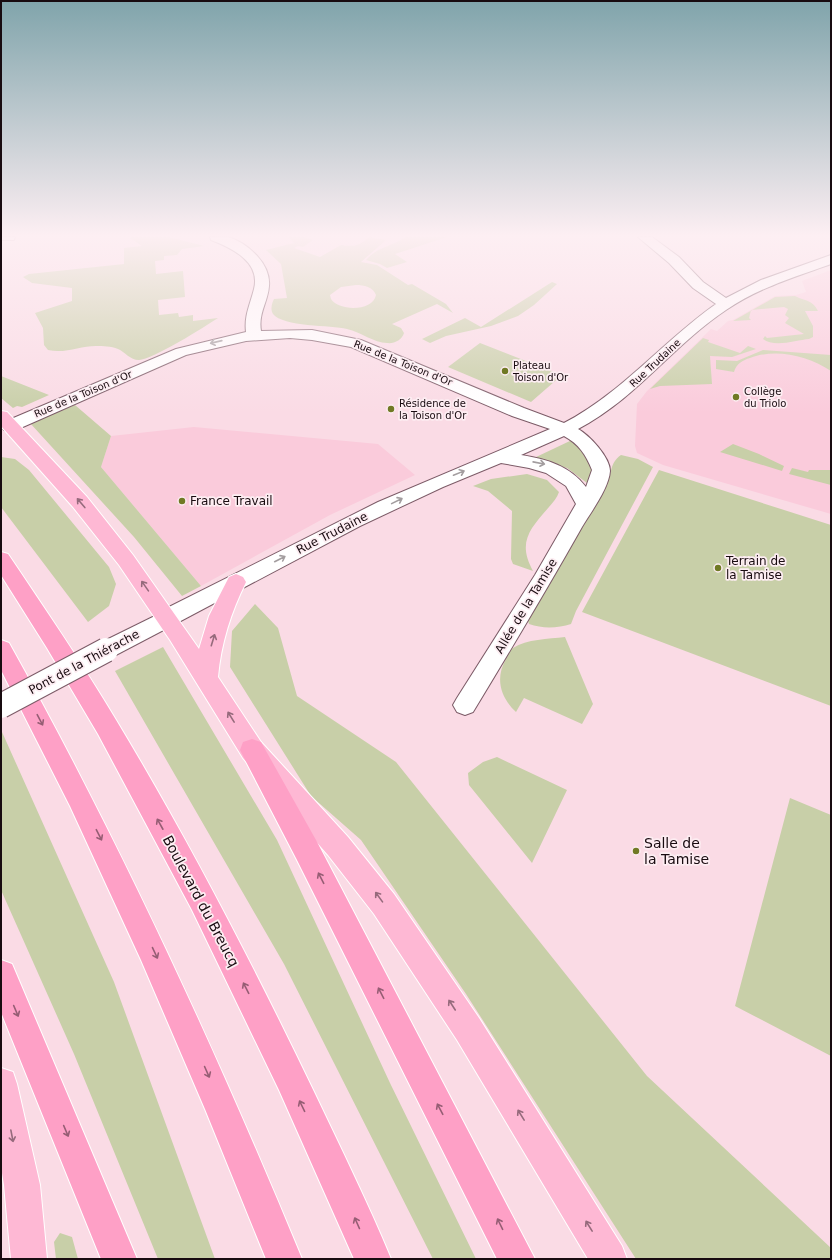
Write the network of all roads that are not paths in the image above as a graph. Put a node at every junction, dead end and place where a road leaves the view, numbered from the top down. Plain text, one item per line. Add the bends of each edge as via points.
1 (259, 296) edge
2 (714, 296) edge
3 (741, 296) edge
4 (726, 304) junction
5 (254, 334) junction
6 (539, 419) junction
7 (4, 424) edge
8 (565, 429) junction
9 (501, 458) junction
10 (586, 506) junction
11 (1, 558) edge
12 (236, 582) junction
13 (167, 618) junction
14 (1, 649) edge
15 (206, 678) junction
16 (466, 705) dead end
17 (1, 706) edge
18 (252, 750) junction
19 (1, 975) edge
20 (1, 1084) edge
21 (30, 1259) edge
22 (119, 1259) edge
23 (284, 1259) edge
24 (373, 1259) edge
25 (517, 1259) edge
26 (609, 1259) edge

1 - 5 street via 251,322
2 - 4 street
3 - 4 street, Rue Trudaine
4 - 8 street, Rue Trudaine via 701,322 627,390
5 - 6 street, Rue de la Toison d'Or via 317,335 356,343
5 -> 7 street, Rue de la Toison d'Or via 181,352
6 - 8 street, Rue de la Toison d'Or
6 - 9 street, Rue Trudaine via 525,438
13 -> 7 main road via 80,502
8 - 9 street, Rue Trudaine
8 - 10 street, Allée de la Tamise via 588,445 601,470
9 -> 10 street via 555,468 568,478 582,496
12 -> 9 street, Rue Trudaine via 398,500 444,479
10 - 16 street, Allée de la Tamise
24 -> 11 highway, Boulevard du Breucq via 329,1160 249,994 184,868 129,765 76,675
12 - 13 street, Rue Trudaine
15 -> 12 main road via 208,659 223,607
13 - 15 main road
13 - 17 street, Pont de la Thiérache, bridge
14 -> 23 highway via 54,746 134,907 227,1119
18 -> 15 main road
25 -> 18 highway via 299,835
26 -> 18 main road via 468,1029 384,904 343,852
19 -> 22 highway
20 -> 21 main road via 22,1184

